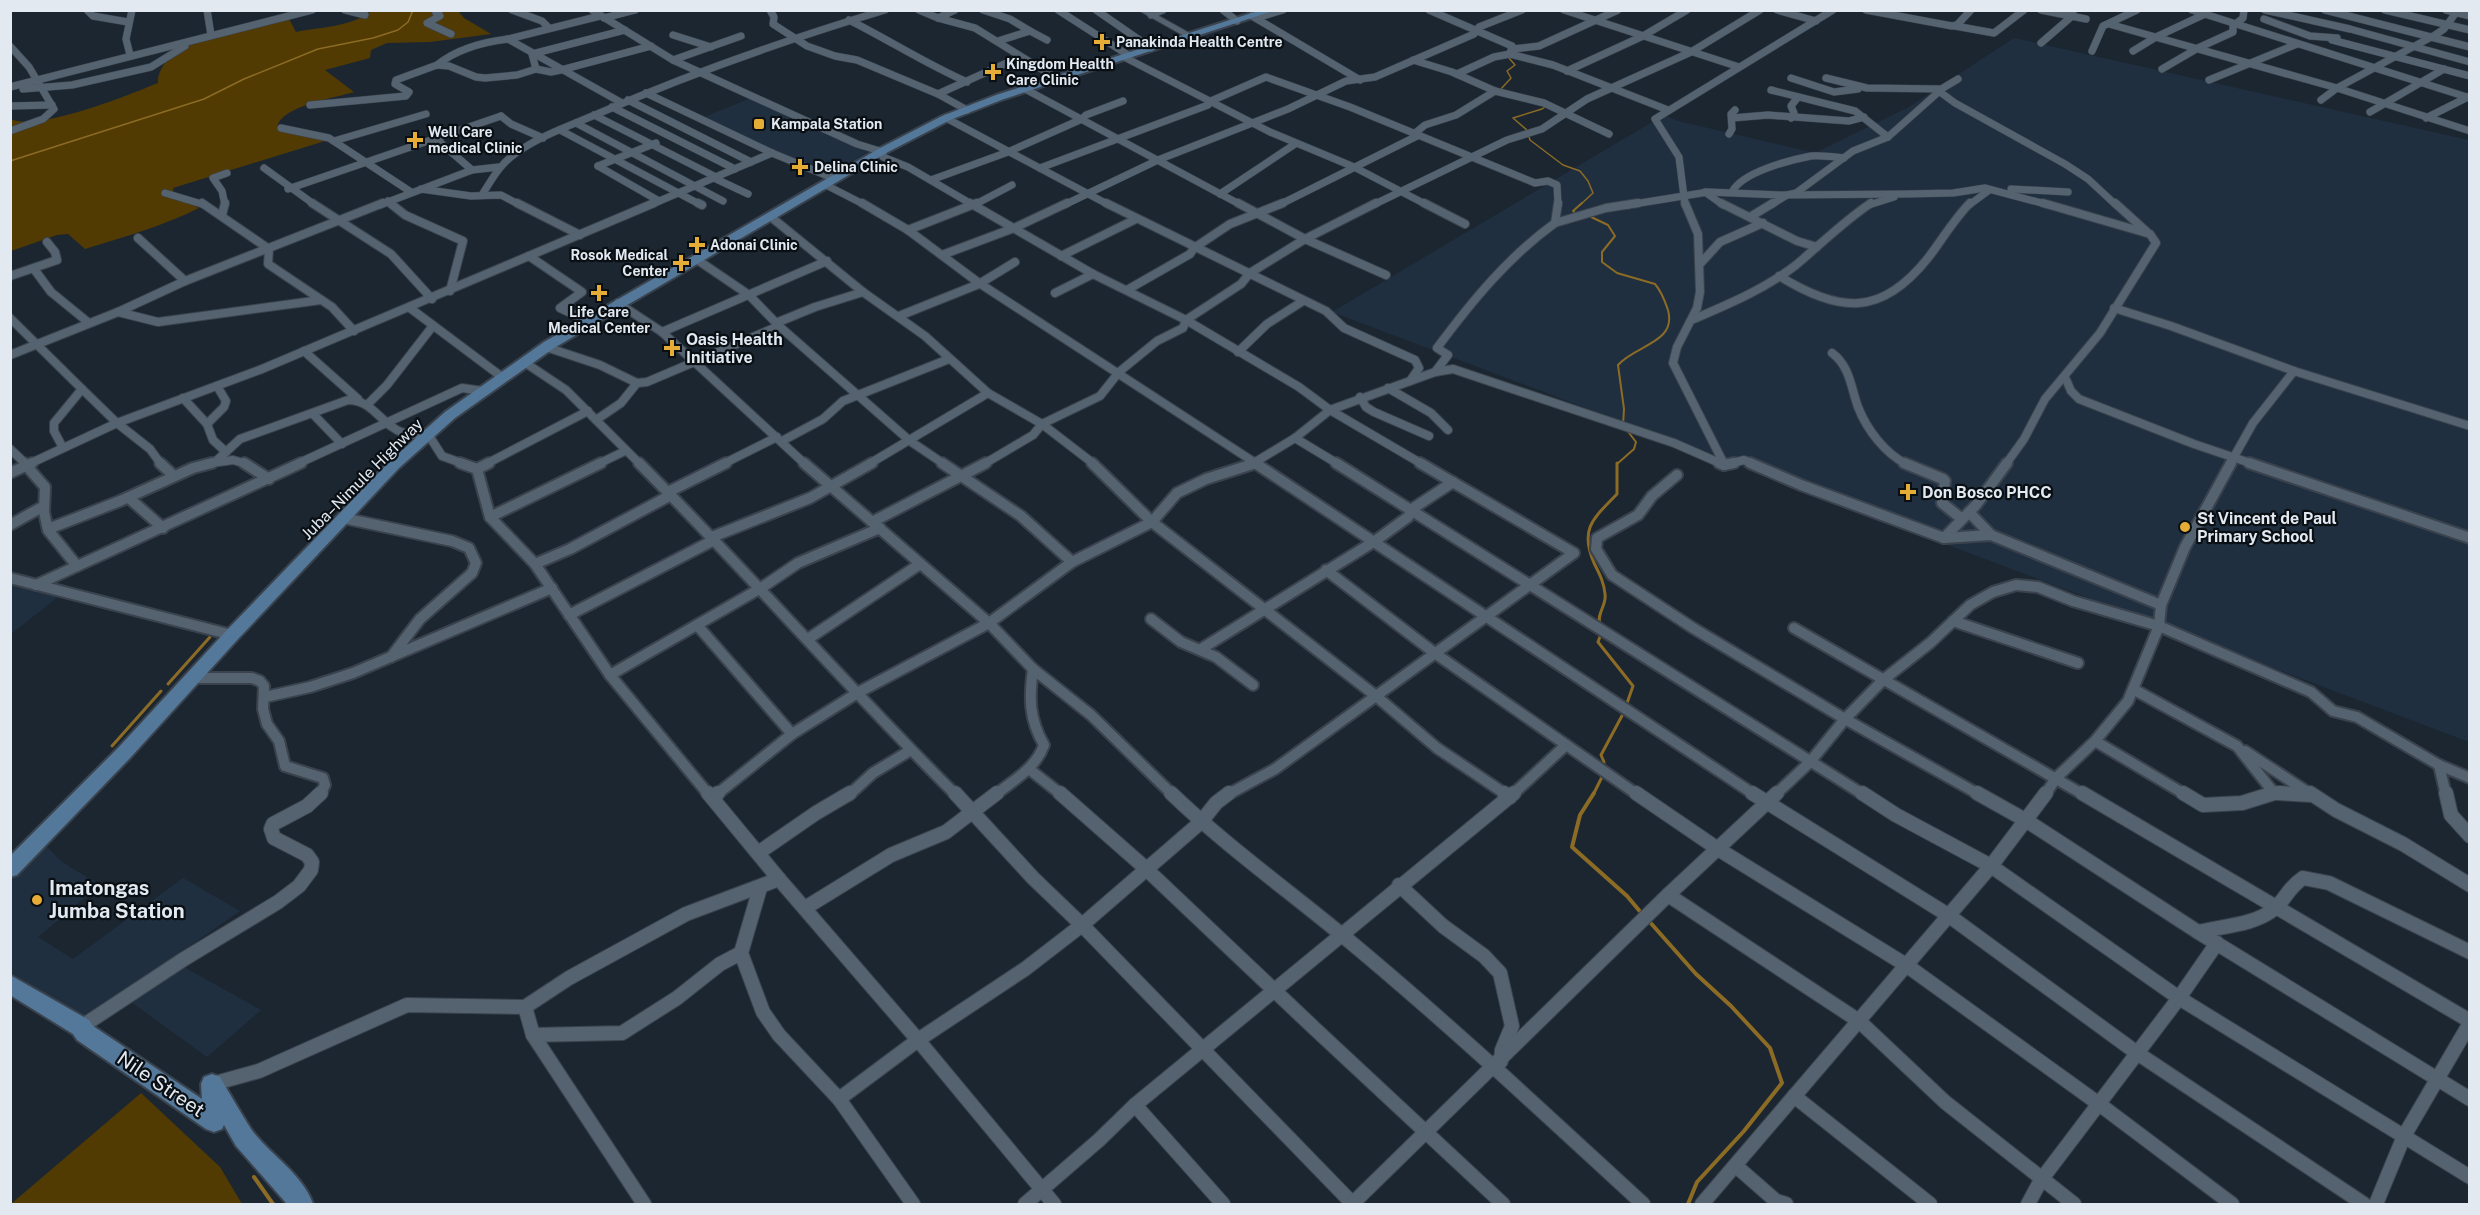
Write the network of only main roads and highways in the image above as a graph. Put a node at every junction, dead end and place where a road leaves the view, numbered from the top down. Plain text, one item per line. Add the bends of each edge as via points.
1 (1272, 10) edge
2 (10, 869) edge
3 (10, 984) edge
4 (300, 1204) edge

1 - 2 main road, Juba–Nimule Highway via 1056,78 946,118 546,347 483,391 394,465 76,804
3 - 4 main road, Nile Street via 81,1027 214,1121 212,1083 244,1138

